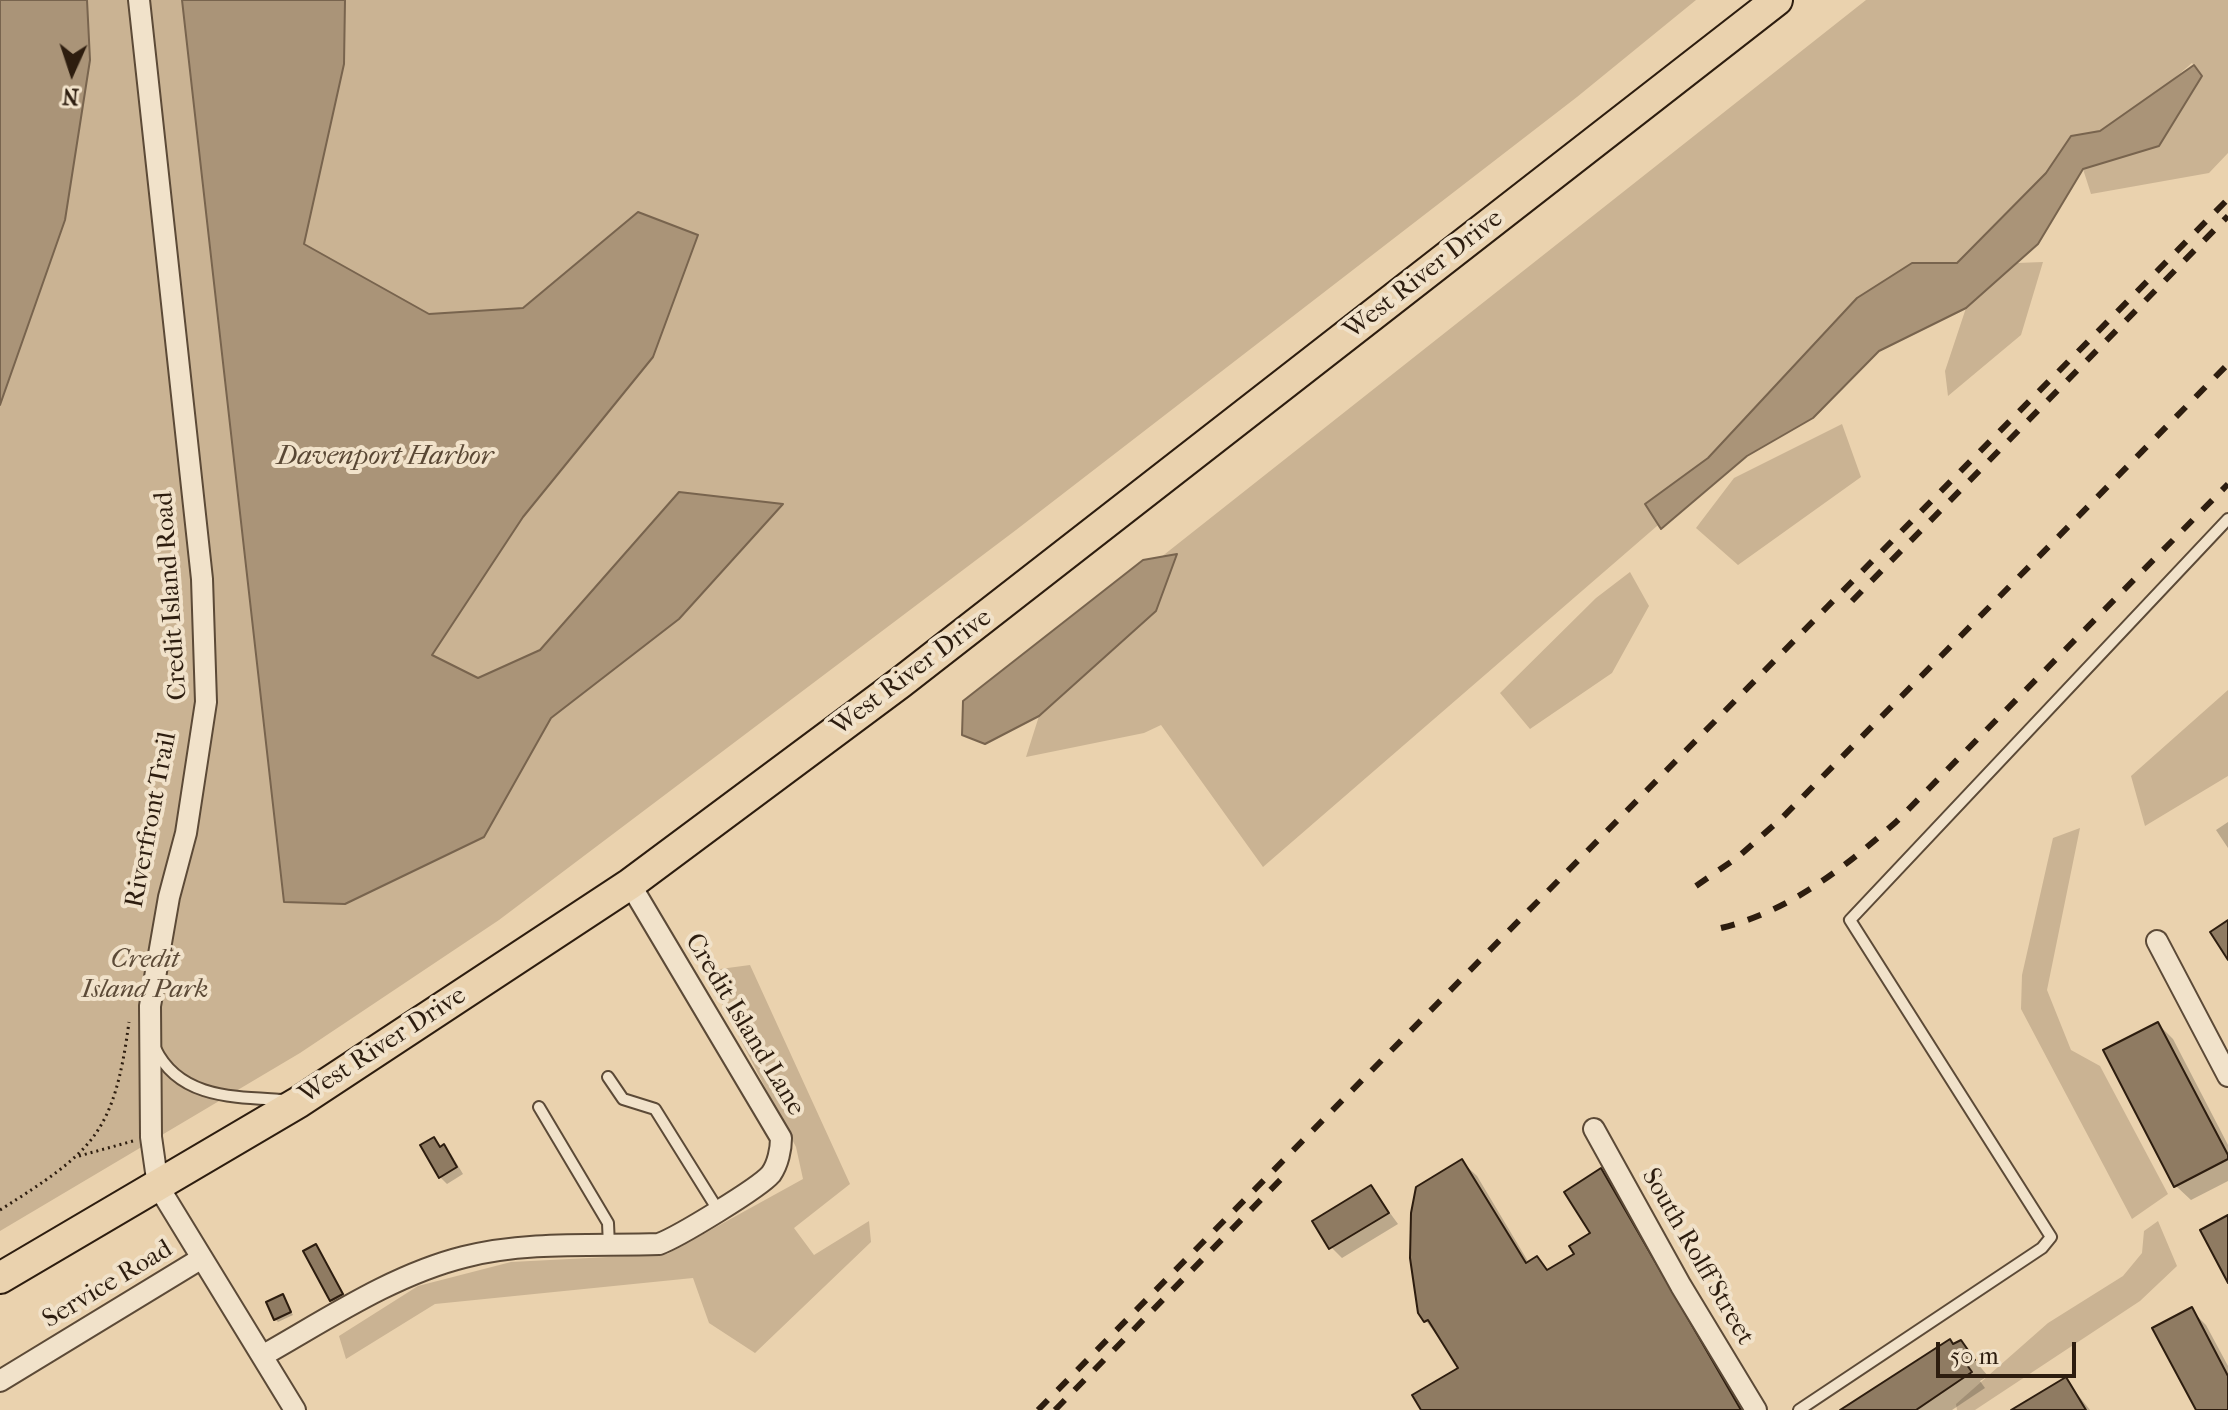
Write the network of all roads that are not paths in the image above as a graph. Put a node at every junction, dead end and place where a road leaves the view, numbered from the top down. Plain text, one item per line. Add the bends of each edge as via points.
1 (139, 0) edge
2 (1777, 0) edge
3 (2228, 519) edge
4 (630, 884) junction
5 (2157, 941) dead end
6 (149, 1036) junction
7 (2228, 1076) edge
8 (608, 1077) dead end
9 (299, 1102) junction
10 (539, 1107) dead end
11 (1594, 1129) dead end
12 (158, 1186) junction
13 (718, 1210) junction
14 (609, 1246) junction
15 (202, 1258) junction
16 (0, 1278) edge
17 (262, 1356) junction
18 (0, 1381) edge
19 (295, 1410) edge
20 (1756, 1410) edge
21 (1799, 1410) edge

1 - 6 street, Credit Island Road via 202,579 206,702 186,833 157,955
2 - 4 main road, West River Drive via 926,664
3 - 21 lane via 1850,920 2051,1237
4 - 9 main road, West River Drive
4 - 13 street, Credit Island Lane via 781,1138 771,1174
5 - 7 street
6 - 9 lane via 163,1065 188,1085 215,1095
6 - 12 street, Credit Island Road via 151,1137
8 - 13 lane via 623,1099 655,1109
9 - 12 main road, West River Drive
10 - 14 lane via 608,1223
11 - 20 street, South Rolff Street
12 - 15 street
12 - 16 main road, West River Drive
13 - 14 street, Credit Island Lane via 659,1244
14 - 17 street, Credit Island Lane via 464,1257 399,1280
15 - 17 street
15 - 18 street, Service Road
17 - 19 street

